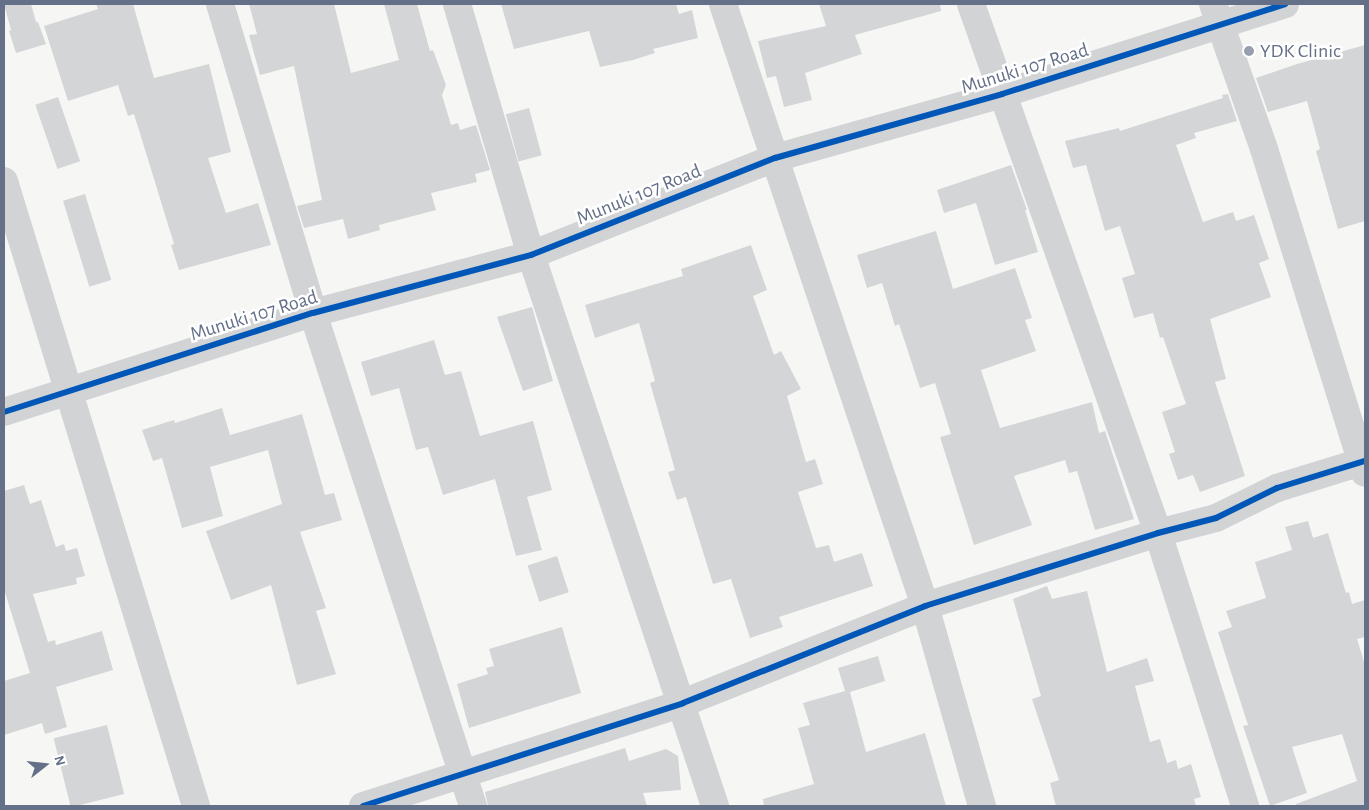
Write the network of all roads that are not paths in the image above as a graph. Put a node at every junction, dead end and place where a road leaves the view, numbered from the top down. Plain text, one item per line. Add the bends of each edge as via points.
1 (220, 4) edge
2 (457, 4) edge
3 (722, 4) edge
4 (971, 4) edge
5 (1285, 4) edge
6 (1217, 15) edge
7 (1002, 94) junction
8 (775, 158) junction
9 (4, 181) edge
10 (531, 255) junction
11 (313, 313) junction
12 (69, 392) junction
13 (4, 412) edge
14 (1364, 466) edge
15 (1158, 532) junction
16 (925, 606) junction
17 (683, 703) junction
18 (464, 775) junction
19 (196, 806) edge
20 (363, 806) edge
21 (473, 806) edge
22 (715, 806) edge
23 (982, 806) edge
24 (1245, 806) edge

1 - 11 street
2 - 10 street
3 - 8 street
4 - 7 street
5 - 6 street, Munuki 107 Road
6 - 7 street, Munuki 107 Road
6 - 14 street via 1270,167
7 - 8 street, Munuki 107 Road
7 - 15 street
8 - 10 street, Munuki 107 Road
8 - 16 street
9 - 12 street
10 - 11 street, Munuki 107 Road
10 - 17 street
11 - 12 street, Munuki 107 Road
11 - 18 street
12 - 13 street, Munuki 107 Road
12 - 19 street
14 - 15 street via 1277,488 1216,518
15 - 16 street
15 - 24 street
16 - 17 street
16 - 23 street
17 - 18 street
17 - 22 street
18 - 20 street
18 - 21 street

